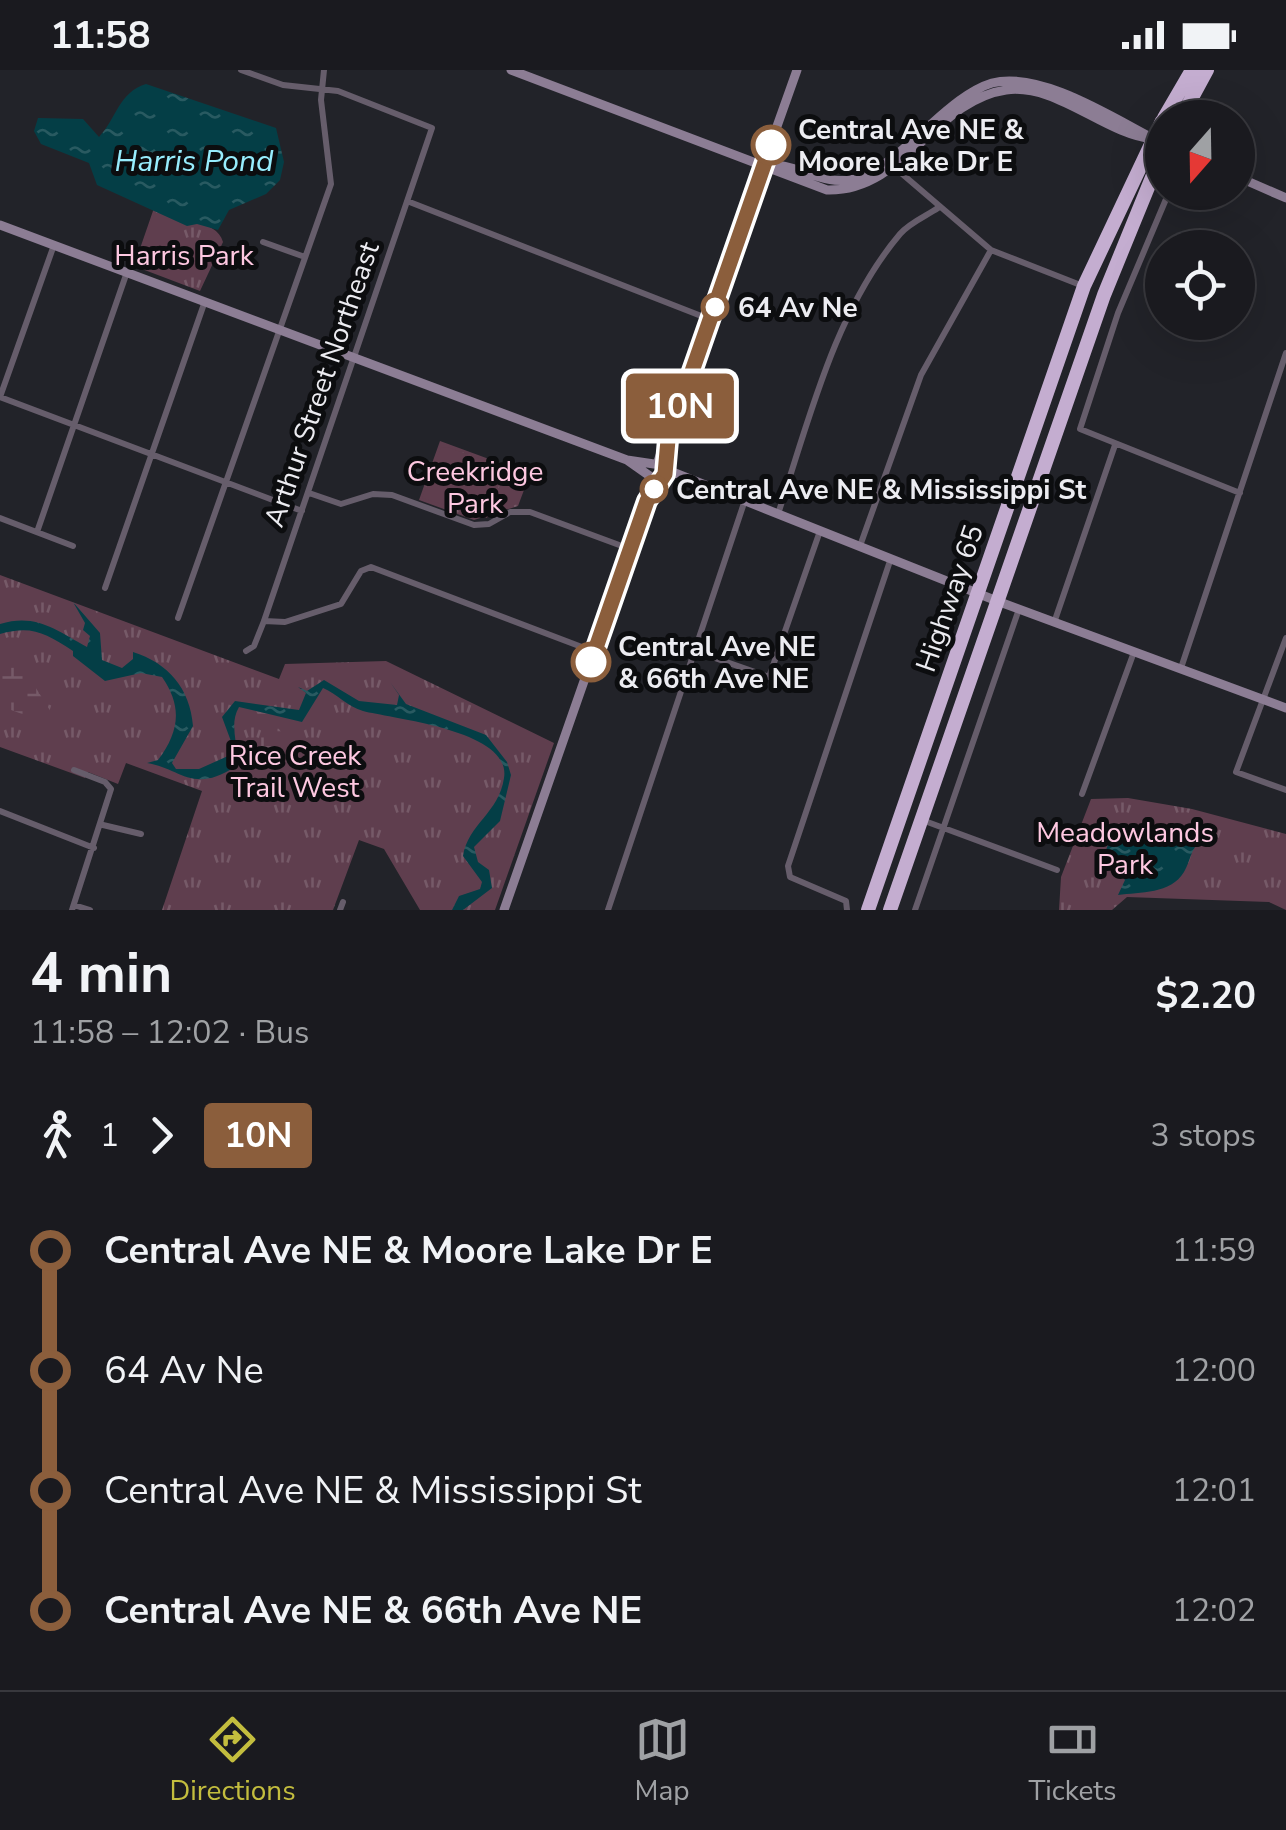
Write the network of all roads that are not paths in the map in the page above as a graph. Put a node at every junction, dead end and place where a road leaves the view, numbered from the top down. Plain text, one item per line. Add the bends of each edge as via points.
1 (241, 70) edge
2 (324, 70) edge
3 (511, 70) edge
4 (798, 70) edge
5 (1192, 70) edge
6 (1207, 70) edge
7 (538, 75) edge
8 (321, 87) junction
9 (1174, 100) edge
10 (1191, 100) edge
11 (1145, 136) edge
12 (891, 163) junction
13 (764, 165) junction
14 (1145, 166) edge
15 (1255, 184) edge
16 (1145, 195) edge
17 (1286, 198) edge
18 (407, 201) junction
19 (938, 208) junction
20 (1161, 210) edge
21 (0, 225) edge
22 (263, 242) dead end
23 (55, 244) junction
24 (991, 250) junction
25 (305, 258) junction
26 (127, 270) junction
27 (1084, 286) junction
28 (1104, 295) junction
29 (1124, 299) junction
30 (206, 300) junction
31 (710, 319) junction
32 (281, 328) junction
33 (1286, 353) edge
34 (356, 357) junction
35 (0, 397) edge
36 (76, 426) junction
37 (1115, 445) junction
38 (151, 455) junction
39 (657, 471) junction
40 (226, 483) junction
41 (1240, 492) junction
42 (309, 493) junction
43 (744, 502) junction
44 (302, 511) junction
45 (778, 516) junction
46 (0, 518) edge
47 (38, 532) junction
48 (820, 532) junction
49 (73, 546) dead end
50 (860, 546) junction
51 (630, 550) junction
52 (891, 558) junction
53 (105, 588) dead end
54 (977, 593) junction
55 (996, 601) junction
56 (1019, 609) junction
57 (178, 618) dead end
58 (1055, 620) junction
59 (264, 621) junction
60 (1286, 638) edge
61 (695, 650) junction
62 (246, 651) dead end
63 (1134, 651) junction
64 (594, 652) junction
65 (1181, 668) junction
66 (1261, 698) junction
67 (1286, 708) edge
68 (74, 770) dead end
69 (1286, 790) edge
70 (1082, 794) dead end
71 (0, 811) edge
72 (922, 820) junction
73 (103, 826) junction
74 (943, 828) junction
75 (140, 834) dead end
76 (94, 848) junction
77 (1057, 870) dead end
78 (73, 907) edge
79 (90, 910) edge
80 (504, 910) edge
81 (608, 910) edge
82 (847, 910) edge
83 (868, 910) edge
84 (890, 910) edge
85 (915, 910) edge

1 - 8 street via 283,85
2 - 8 street
3 - 7 street
4 - 13 street
5 - 9 highway, Highway 65
6 - 10 highway
7 - 13 street
8 - 18 street, Arthur Street Northeast via 432,128
8 - 25 street via 332,178
11 - 12 street via 1033,92 1008,90 962,110
12 - 13 street via 860,187 837,190 814,188
12 - 19 street
13 - 31 street
14 - 27 highway, Highway 65
15 - 17 street
16 - 28 highway, Highway 65
18 - 31 street
18 - 34 street, Arthur Street Northeast
19 - 24 street
19 - 45 street via 902,231 854,305
20 - 29 street
21 - 23 street
22 - 25 street
23 - 26 street
23 - 35 street
24 - 27 street
24 - 50 street via 921,375
25 - 32 street
26 - 30 street
26 - 36 street
27 - 54 highway, Highway 65
28 - 29 street
28 - 55 highway, Highway 65
29 - 37 street via 1080,429
30 - 32 street
30 - 38 street
31 - 39 street
32 - 34 street
32 - 40 street
33 - 41 street
34 - 39 street
34 - 42 street, Arthur Street Northeast
35 - 36 street
36 - 38 street
36 - 47 street
37 - 41 street
37 - 58 street
38 - 40 street
38 - 53 street
39 - 43 street
39 - 51 street
40 - 44 street
40 - 57 street
41 - 65 street
42 - 44 street, Arthur Street Northeast
42 - 51 street via 340,504 392,495 474,525 530,512
43 - 45 street
43 - 61 street
44 - 59 street, Arthur Street Northeast
45 - 48 street
46 - 47 street
47 - 49 street
48 - 50 street
48 - 61 street via 769,677
50 - 52 street
51 - 64 street
52 - 54 street
52 - 82 street via 788,866 790,878 846,900
54 - 55 street
54 - 83 highway, Highway 65
55 - 56 street
55 - 72 highway, Highway 65
56 - 58 street
56 - 74 street
58 - 63 street
59 - 62 street, Arthur Street Northeast
59 - 64 street via 285,622 341,604 360,571 371,567
60 - 66 street
61 - 81 street
63 - 65 street
63 - 70 street
64 - 80 street
65 - 66 street
66 - 67 street
66 - 69 street via 1236,772
68 - 73 street via 112,789
71 - 76 street
72 - 74 street
72 - 84 highway, Highway 65
73 - 75 street
73 - 76 street
74 - 77 street
74 - 85 street
76 - 78 street
78 - 79 street

